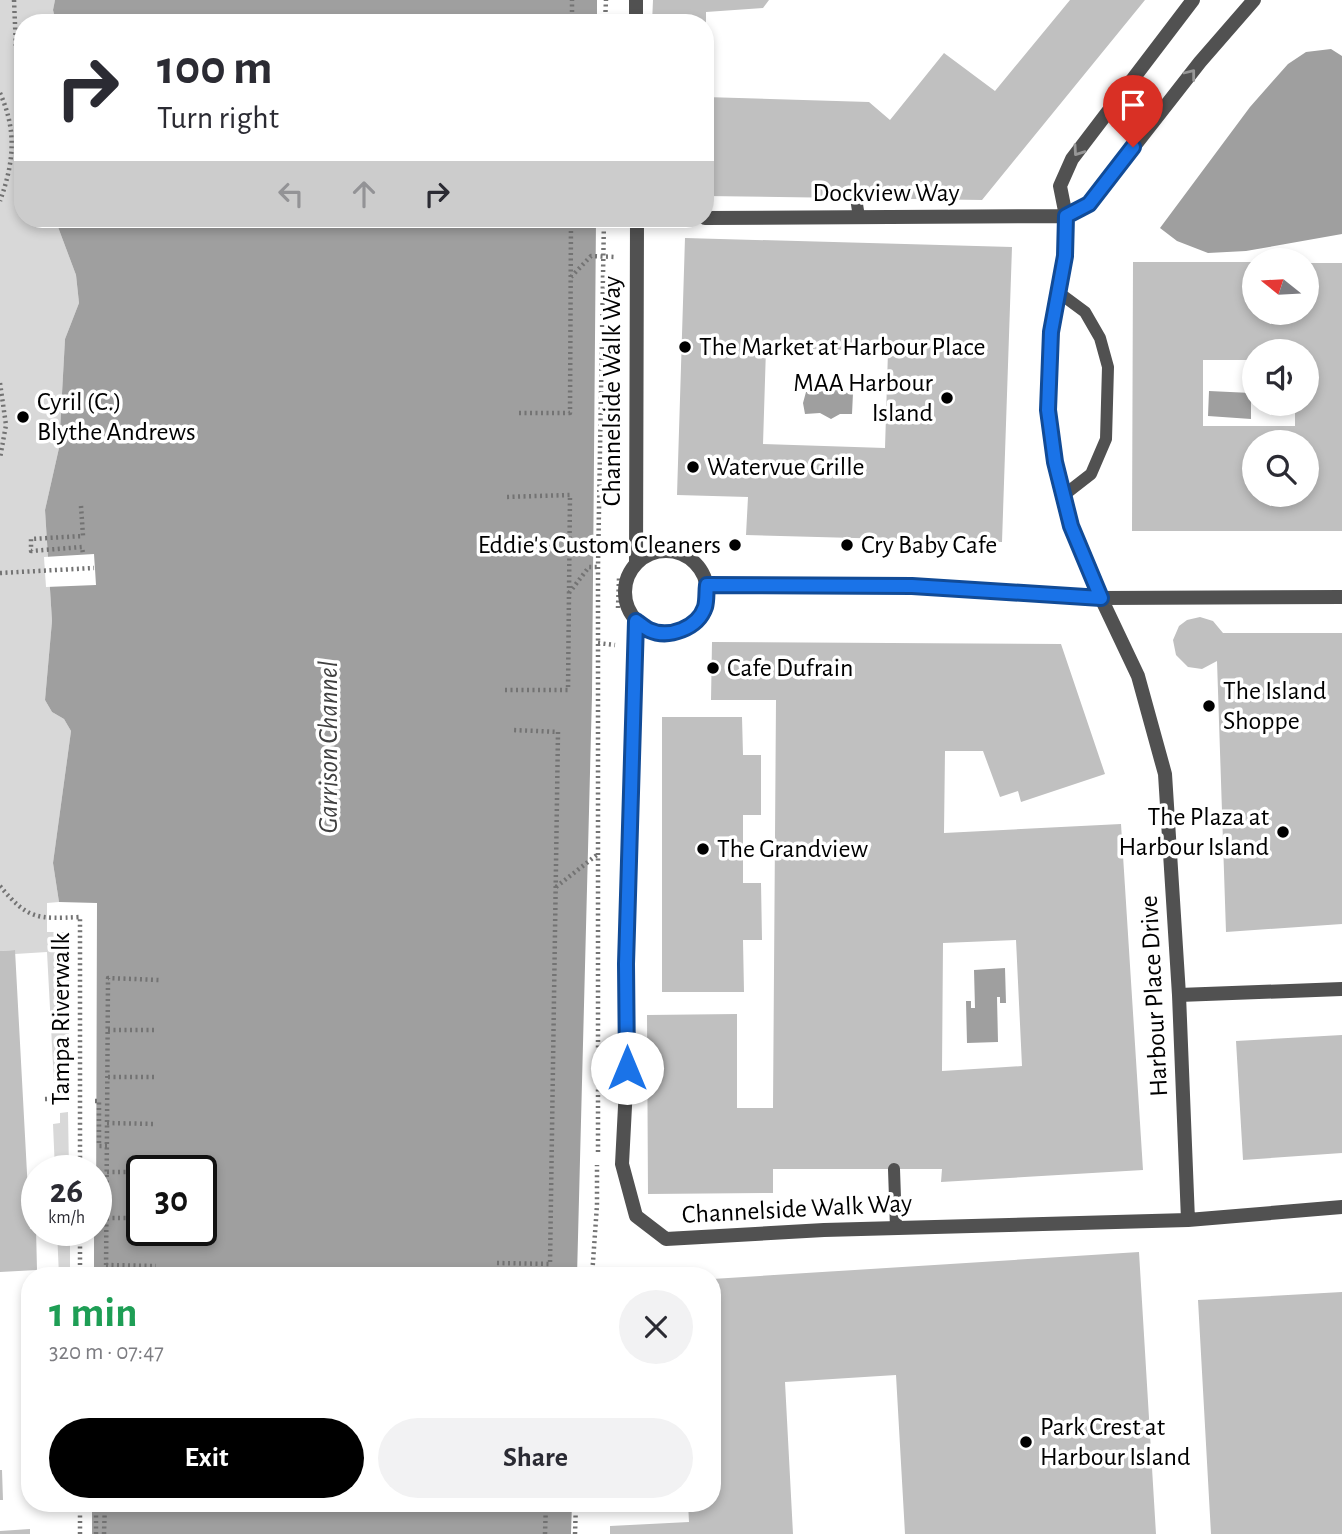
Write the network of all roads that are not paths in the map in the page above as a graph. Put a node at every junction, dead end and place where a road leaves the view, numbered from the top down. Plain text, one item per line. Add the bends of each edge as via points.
1 (1194, 0) edge
2 (1254, 0) edge
3 (856, 198) dead end
4 (1066, 216) junction
5 (859, 217) junction
6 (714, 218) edge
7 (637, 228) edge
8 (1058, 292) junction
9 (1063, 495) junction
10 (636, 563) junction
11 (707, 585) junction
12 (1342, 597) edge
13 (1101, 598) junction
14 (636, 621) junction
15 (1342, 989) edge
16 (1180, 995) junction
17 (894, 1169) dead end
18 (1342, 1208) edge
19 (1188, 1220) junction
20 (896, 1228) junction

1 -> 4 street, Harbour Place Drive via 1072,159 1060,186
4 -> 2 street via 1089,204
3 - 5 lane
4 - 5 street, Dockview Way
4 - 8 street, Harbour Place Drive
5 - 6 street, Dockview Way
7 - 10 street, Channelside Walk Way
8 - 9 street, Harbour Place Drive via 1051,332 1048,410
8 - 9 lane via 1085,312 1100,338 1108,366 1106,439 1091,474
9 - 13 street, Harbour Place Drive
10 - 11 street via 669,550 687,556 700,568
10 - 14 street via 624,591 626,606
11 - 13 street via 912,586
11 - 14 street via 705,608 692,624 676,633 662,634
12 - 13 street
13 - 16 street, Harbour Place Drive via 1138,676 1165,774
14 - 20 street, Channelside Walk Way via 622,1164 636,1216 666,1239
15 - 16 street
16 - 19 street, Harbour Place Drive
17 - 20 lane
18 - 19 street
19 - 20 street, Channelside Walk Way

